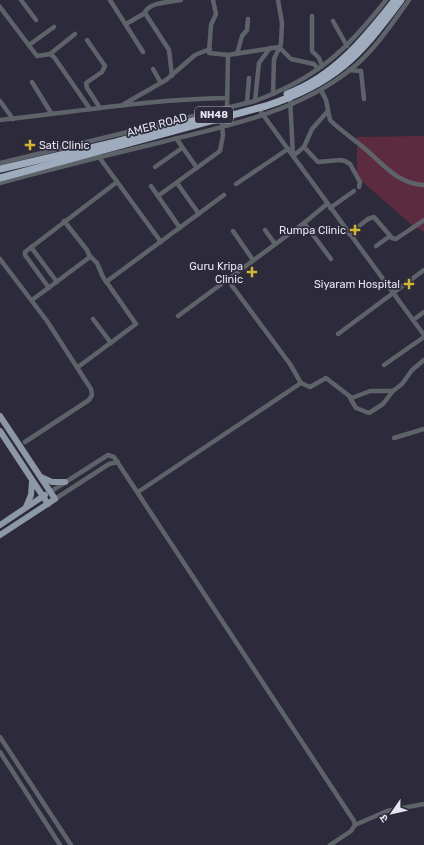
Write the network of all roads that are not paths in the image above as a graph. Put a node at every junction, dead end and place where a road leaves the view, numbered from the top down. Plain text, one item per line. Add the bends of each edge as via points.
1 (21, 0) edge
2 (110, 0) edge
3 (181, 0) edge
4 (213, 0) edge
5 (278, 0) edge
6 (386, 0) edge
7 (395, 0) edge
8 (409, 0) edge
9 (403, 3) edge
10 (0, 7) edge
11 (145, 12) junction
12 (312, 16) dead end
13 (248, 19) dead end
14 (36, 20) dead end
15 (333, 21) dead end
16 (126, 24) junction
17 (54, 27) dead end
18 (75, 34) dead end
19 (87, 40) dead end
20 (29, 45) junction
21 (347, 46) junction
22 (279, 47) junction
23 (270, 48) junction
24 (210, 49) junction
25 (143, 52) dead end
26 (50, 54) junction
27 (237, 54) junction
28 (228, 55) junction
29 (321, 67) junction
30 (153, 70) dead end
31 (349, 70) junction
32 (328, 71) junction
33 (172, 76) junction
34 (249, 78) dead end
35 (32, 82) dead end
36 (161, 83) junction
37 (321, 90) junction
38 (273, 94) junction
39 (227, 98) junction
40 (364, 99) dead end
41 (0, 101) edge
42 (254, 101) junction
43 (247, 102) junction
44 (290, 102) junction
45 (124, 104) junction
46 (100, 108) junction
47 (227, 109) junction
48 (90, 110) junction
49 (261, 111) junction
50 (328, 111) junction
51 (51, 113) junction
52 (13, 118) junction
53 (0, 119) edge
54 (222, 126) junction
55 (176, 138) junction
56 (86, 145) junction
57 (304, 147) junction
58 (182, 148) junction
59 (288, 149) junction
60 (293, 156) junction
61 (99, 157) junction
62 (10, 160) junction
63 (28, 162) junction
64 (0, 163) edge
65 (44, 167) junction
66 (155, 167) dead end
67 (197, 168) junction
68 (0, 169) edge
69 (36, 173) junction
70 (0, 178) edge
71 (117, 182) junction
72 (0, 183) edge
73 (177, 183) junction
74 (236, 184) dead end
75 (424, 185) edge
76 (151, 186) dead end
77 (359, 187) dead end
78 (354, 191) dead end
79 (224, 195) dead end
80 (158, 196) junction
81 (328, 206) junction
82 (199, 214) junction
83 (424, 220) edge
84 (64, 221) junction
85 (304, 223) junction
86 (180, 228) junction
87 (265, 230) dead end
88 (233, 231) dead end
89 (349, 234) junction
90 (390, 236) junction
91 (161, 242) junction
92 (275, 244) junction
93 (376, 246) dead end
94 (31, 247) junction
95 (90, 256) junction
96 (0, 259) edge
97 (253, 260) junction
98 (331, 260) dead end
99 (424, 270) edge
100 (227, 279) junction
101 (57, 282) junction
102 (106, 282) junction
103 (49, 288) junction
104 (394, 293) junction
105 (32, 300) junction
106 (424, 312) edge
107 (178, 316) dead end
108 (93, 319) dead end
109 (413, 320) junction
110 (338, 334) dead end
111 (424, 336) edge
112 (111, 343) junction
113 (424, 360) edge
114 (384, 365) dead end
115 (78, 367) junction
116 (301, 383) junction
117 (393, 391) junction
118 (350, 398) junction
119 (0, 416) edge
120 (424, 428) edge
121 (0, 431) edge
122 (394, 438) dead end
123 (25, 442) dead end
124 (21, 448) junction
125 (14, 453) junction
126 (118, 462) junction
127 (40, 476) junction
128 (32, 480) junction
129 (65, 482) junction
130 (50, 492) junction
131 (138, 492) junction
132 (43, 497) junction
133 (55, 499) junction
134 (48, 504) junction
135 (25, 508) junction
136 (0, 525) edge
137 (0, 535) edge
138 (0, 737) edge
139 (0, 752) edge
140 (424, 804) edge
141 (355, 825) junction
142 (60, 845) edge
143 (71, 845) edge
144 (330, 845) edge

1 - 14 street
2 - 16 street
3 - 11 street via 155,6
4 - 24 street via 216,14 211,25
5 - 22 street via 282,22
6 - 21 street
7 - 32 highway, AMER ROAD / NH48 via 368,35
8 - 9 street
9 - 31 street via 382,37 365,57
9 - 44 highway, AMER ROAD / NH48 via 342,68
10 - 20 street
11 - 16 street
11 - 33 street via 169,50
12 - 29 street via 312,50 319,58
13 - 27 street via 248,30 242,36
15 - 21 street
16 - 25 street
17 - 20 street
18 - 26 street
19 - 46 street via 105,66 102,72 86,83
20 - 26 street via 37,56
21 - 29 street
22 - 23 street
22 - 29 street via 291,59
22 - 38 street via 274,59
23 - 27 street
23 - 42 street via 259,63
24 - 28 street via 210,54
24 - 33 street via 195,56
26 - 48 street
27 - 28 street
28 - 39 street
29 - 32 highway
29 - 38 street
30 - 36 street
31 - 37 street
31 - 40 street via 361,71
32 - 47 highway, AMER ROAD / NH48 via 289,93
33 - 36 street
34 - 43 street
35 - 51 street
36 - 45 street
37 - 44 street
37 - 50 street
38 - 42 street
39 - 45 street
39 - 47 street
41 - 52 street
42 - 43 street
43 - 47 street
44 - 49 highway, AMER ROAD / NH48
44 - 60 street
45 - 46 street
46 - 48 street
47 - 56 highway, AMER ROAD / NH48
48 - 51 street
49 - 54 street
49 - 59 street
49 - 65 highway, AMER ROAD / NH48
50 - 57 street via 312,129
50 - 75 street via 330,120 389,172 405,181
51 - 52 street
52 - 53 street
54 - 55 street
54 - 67 street via 222,148
55 - 58 street
55 - 61 street
56 - 62 street
56 - 63 highway, AMER ROAD / NH48
57 - 60 street
57 - 77 street via 318,162 340,160 350,164 360,182
58 - 66 street
58 - 67 street
59 - 60 street
59 - 74 street
60 - 81 street
61 - 69 street
61 - 71 street
62 - 63 highway
62 - 64 street
63 - 68 highway, AMER ROAD / NH48
65 - 69 highway
65 - 70 highway, AMER ROAD / NH48
67 - 73 street
69 - 72 street
71 - 84 street
71 - 91 street
73 - 80 street
73 - 82 street
76 - 80 street
78 - 81 street
79 - 82 street
80 - 86 street
81 - 85 street
81 - 89 street
82 - 86 street
83 - 90 street via 396,239
84 - 94 street
84 - 95 street
85 - 92 street
85 - 98 street
86 - 91 street
87 - 92 street
88 - 97 street
89 - 90 street via 374,217
89 - 104 street
90 - 93 street
91 - 102 street
92 - 97 street
94 - 101 street
94 - 103 street via 25,255
95 - 101 street
95 - 102 street via 97,263
96 - 105 street
97 - 100 street
99 - 104 street
100 - 107 street
100 - 116 street
101 - 103 street
102 - 112 street via 136,323
103 - 105 street
104 - 109 street
104 - 110 street
105 - 115 street
106 - 109 street
108 - 112 street
109 - 111 street
111 - 114 street
112 - 115 street
113 - 117 street
115 - 123 street via 91,389 92,395 89,400
116 - 118 street via 310,387 323,379 329,379
116 - 131 street
117 - 118 street via 370,391
117 - 118 street via 386,401 369,413 356,408
119 - 124 main road
120 - 122 street
121 - 125 main road
124 - 125 main road
124 - 127 main road
125 - 128 main road
126 - 129 street via 113,456 108,456
126 - 131 street
126 - 133 street via 109,464
127 - 129 main road via 50,482
127 - 130 main road
128 - 132 main road
128 - 135 main road via 31,495
129 - 130 street
130 - 132 main road
130 - 133 main road
131 - 141 street
132 - 134 main road
132 - 135 main road
133 - 134 main road
134 - 137 main road
135 - 136 main road
138 - 143 street
139 - 142 street
140 - 141 street via 387,811
141 - 144 street via 351,831

